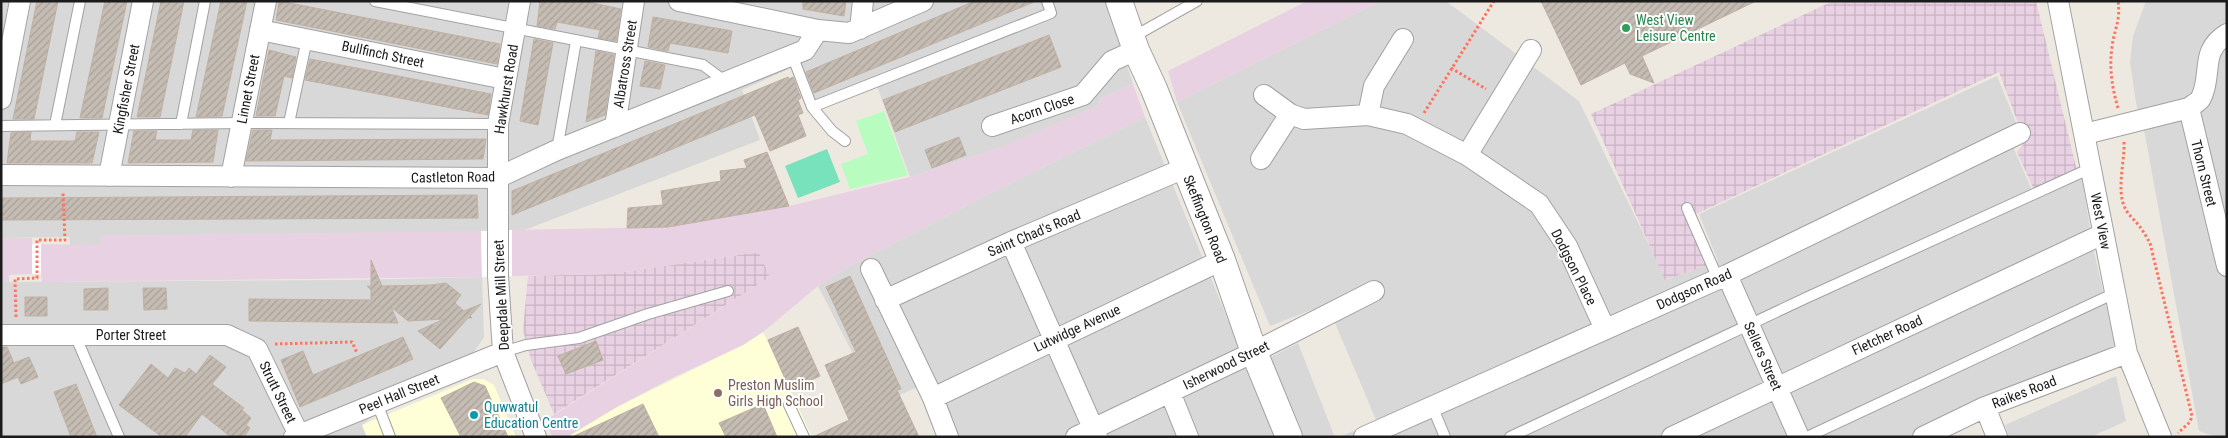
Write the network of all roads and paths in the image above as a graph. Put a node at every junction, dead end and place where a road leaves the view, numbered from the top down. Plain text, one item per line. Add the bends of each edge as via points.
1 (20, 1) edge
2 (80, 1) edge
3 (143, 1) edge
4 (205, 1) edge
5 (266, 1) edge
6 (375, 1) edge
7 (520, 1) edge
8 (634, 1) edge
9 (679, 1) edge
10 (862, 1) edge
11 (923, 1) edge
12 (1047, 1) edge
13 (1119, 1) edge
14 (1197, 1) edge
15 (1494, 1) edge
16 (2118, 1) edge
17 (2061, 2) edge
18 (746, 8) edge
19 (515, 29) junction
20 (860, 29) junction
21 (260, 30) junction
22 (818, 30) junction
23 (2227, 34) edge
24 (307, 39) junction
25 (1403, 39) dead end
26 (576, 41) junction
27 (1134, 44) junction
28 (1531, 50) dead end
29 (627, 51) junction
30 (792, 55) junction
31 (1451, 68) junction
32 (505, 79) junction
33 (726, 82) junction
34 (1264, 95) dead end
35 (1, 98) edge
36 (1501, 99) junction
37 (812, 107) junction
38 (2189, 108) junction
39 (1290, 114) junction
40 (1368, 115) junction
41 (242, 123) junction
42 (288, 123) junction
43 (119, 124) junction
44 (181, 124) junction
45 (498, 124) junction
46 (2122, 124) junction
47 (55, 125) junction
48 (1, 126) edge
49 (992, 126) dead end
50 (615, 127) junction
51 (1415, 128) junction
52 (2020, 133) dead end
53 (2085, 134) junction
54 (845, 141) dead end
55 (557, 150) junction
56 (1467, 155) junction
57 (1261, 159) dead end
58 (1185, 168) junction
59 (2091, 168) junction
60 (1, 175) edge
61 (63, 176) junction
62 (109, 176) junction
63 (231, 176) junction
64 (497, 178) junction
65 (1686, 208) dead end
66 (2104, 234) junction
67 (1011, 242) junction
68 (1222, 260) junction
69 (2227, 266) edge
70 (871, 269) dead end
71 (1722, 277) junction
72 (728, 291) dead end
73 (1374, 291) dead end
74 (2115, 294) junction
75 (885, 300) junction
76 (1749, 326) junction
77 (1605, 329) junction
78 (9, 335) edge
79 (75, 335) junction
80 (1054, 338) junction
81 (252, 346) junction
82 (503, 352) junction
83 (1254, 352) junction
84 (356, 353) dead end
85 (2127, 353) junction
86 (1777, 387) junction
87 (1170, 392) junction
88 (933, 398) junction
89 (377, 403) junction
90 (789, 404) dead end
91 (1432, 406) junction
92 (1985, 407) junction
93 (1089, 434) edge
94 (298, 436) edge
95 (119, 437) edge
96 (390, 437) edge
97 (536, 437) edge
98 (804, 437) edge
99 (948, 437) edge
100 (1188, 437) edge
101 (1289, 437) edge
102 (1364, 437) edge
103 (1445, 437) edge
104 (1510, 437) edge
105 (1672, 437) edge
106 (1799, 437) edge
107 (1807, 437) edge
108 (1923, 437) edge
109 (1997, 437) edge
110 (2161, 437) edge
111 (2175, 437) edge

1 - 35 street
2 - 47 lane
3 - 43 street, Kingfisher Street
4 - 44 lane
5 - 21 street, Linnet Street
6 - 19 lane
7 - 19 street, Hawkhurst Road
8 - 29 street, Albatross Street
9 - 18 street
10 - 20 street
11 - 20 street
12 - 37 lane via 1051,14
13 - 27 street, Skeffington Road
14 - 27 lane
15 - 31 path
16 - 46 path via 2119,22 2112,46 2110,74
17 - 53 street, West View
18 - 22 street
19 - 26 lane
19 - 32 street, Hawkhurst Road
20 - 22 street via 850,33
21 - 24 street, Bullfinch Street
21 - 41 street, Linnet Street
22 - 30 street, Castleton Road via 806,50
23 - 38 street via 2217,40 2208,56 2200,98
24 - 32 street, Bullfinch Street
24 - 42 lane
25 - 40 street via 1374,86
26 - 29 lane
26 - 55 lane
27 - 49 street, Acorn Close via 1112,61 1083,94
27 - 58 street, Skeffington Road
28 - 36 street
29 - 33 lane via 703,65
29 - 50 street, Albatross Street
30 - 33 street, Castleton Road
30 - 37 lane
31 - 36 path
31 - 51 path
32 - 45 street, Hawkhurst Road
33 - 50 street, Castleton Road
34 - 39 street, Dodgson Place
36 - 56 street
37 - 54 lane
38 - 46 street
38 - 69 street, Thorn Street
39 - 40 street, Dodgson Place via 1304,119
39 - 57 street
40 - 51 street, Dodgson Place
41 - 42 lane
41 - 44 lane
41 - 63 street, Linnet Street
42 - 45 lane
43 - 44 lane
43 - 47 lane
43 - 62 street, Kingfisher Street
45 - 64 street, Hawkhurst Road
46 - 53 street
46 - 111 path via 2124,208 2150,244 2192,416
47 - 48 lane
50 - 55 street, Castleton Road
51 - 56 street, Dodgson Place
52 - 71 street, Dodgson Road
53 - 59 street, West View
55 - 64 street, Castleton Road
56 - 77 street, Dodgson Place via 1539,204 1567,246
58 - 67 street, Saint Chad's Road
58 - 68 street, Skeffington Road
59 - 66 street, West View
59 - 76 lane
60 - 61 street, Castleton Road
61 - 62 street, Castleton Road
61 - 78 path via 65,240 37,240 37,278 15,278
62 - 63 street, Castleton Road
63 - 64 street, Castleton Road
64 - 82 street, Deepdale Mill Street
65 - 71 lane
66 - 74 street, West View
66 - 86 street, Fletcher Road
67 - 75 street, Saint Chad's Road
67 - 80 street
68 - 80 street, Lutwidge Avenue
68 - 83 street, Skeffington Road
70 - 75 street
71 - 76 street, Sellers Street
71 - 77 street, Dodgson Road
72 - 82 lane via 579,338 526,345
73 - 83 street, Isherwood Street
74 - 85 street, West View
74 - 107 lane
75 - 88 street
76 - 86 street, Sellers Street
76 - 104 lane
77 - 91 street, Dodgson Road
78 - 79 street, Porter Street
79 - 81 street, Porter Street via 227,335
79 - 95 lane
80 - 88 street, Lutwidge Avenue
80 - 93 street
81 - 84 path via 352,342
81 - 94 street, Strutt Street
82 - 89 street, Peel Hall Street
82 - 97 street, Deepdale Mill Street
83 - 87 street, Isherwood Street
83 - 101 street, Skeffington Road
85 - 92 street, Raikes Road
85 - 110 street, West View
86 - 105 street, Fletcher Road
86 - 106 street, Sellers Street
87 - 93 street, Isherwood Street
87 - 100 street
88 - 99 street
89 - 94 street, Peel Hall Street
89 - 96 lane
90 - 98 lane
91 - 102 street, Dodgson Road
91 - 103 lane
92 - 108 street, Raikes Road
92 - 109 street

